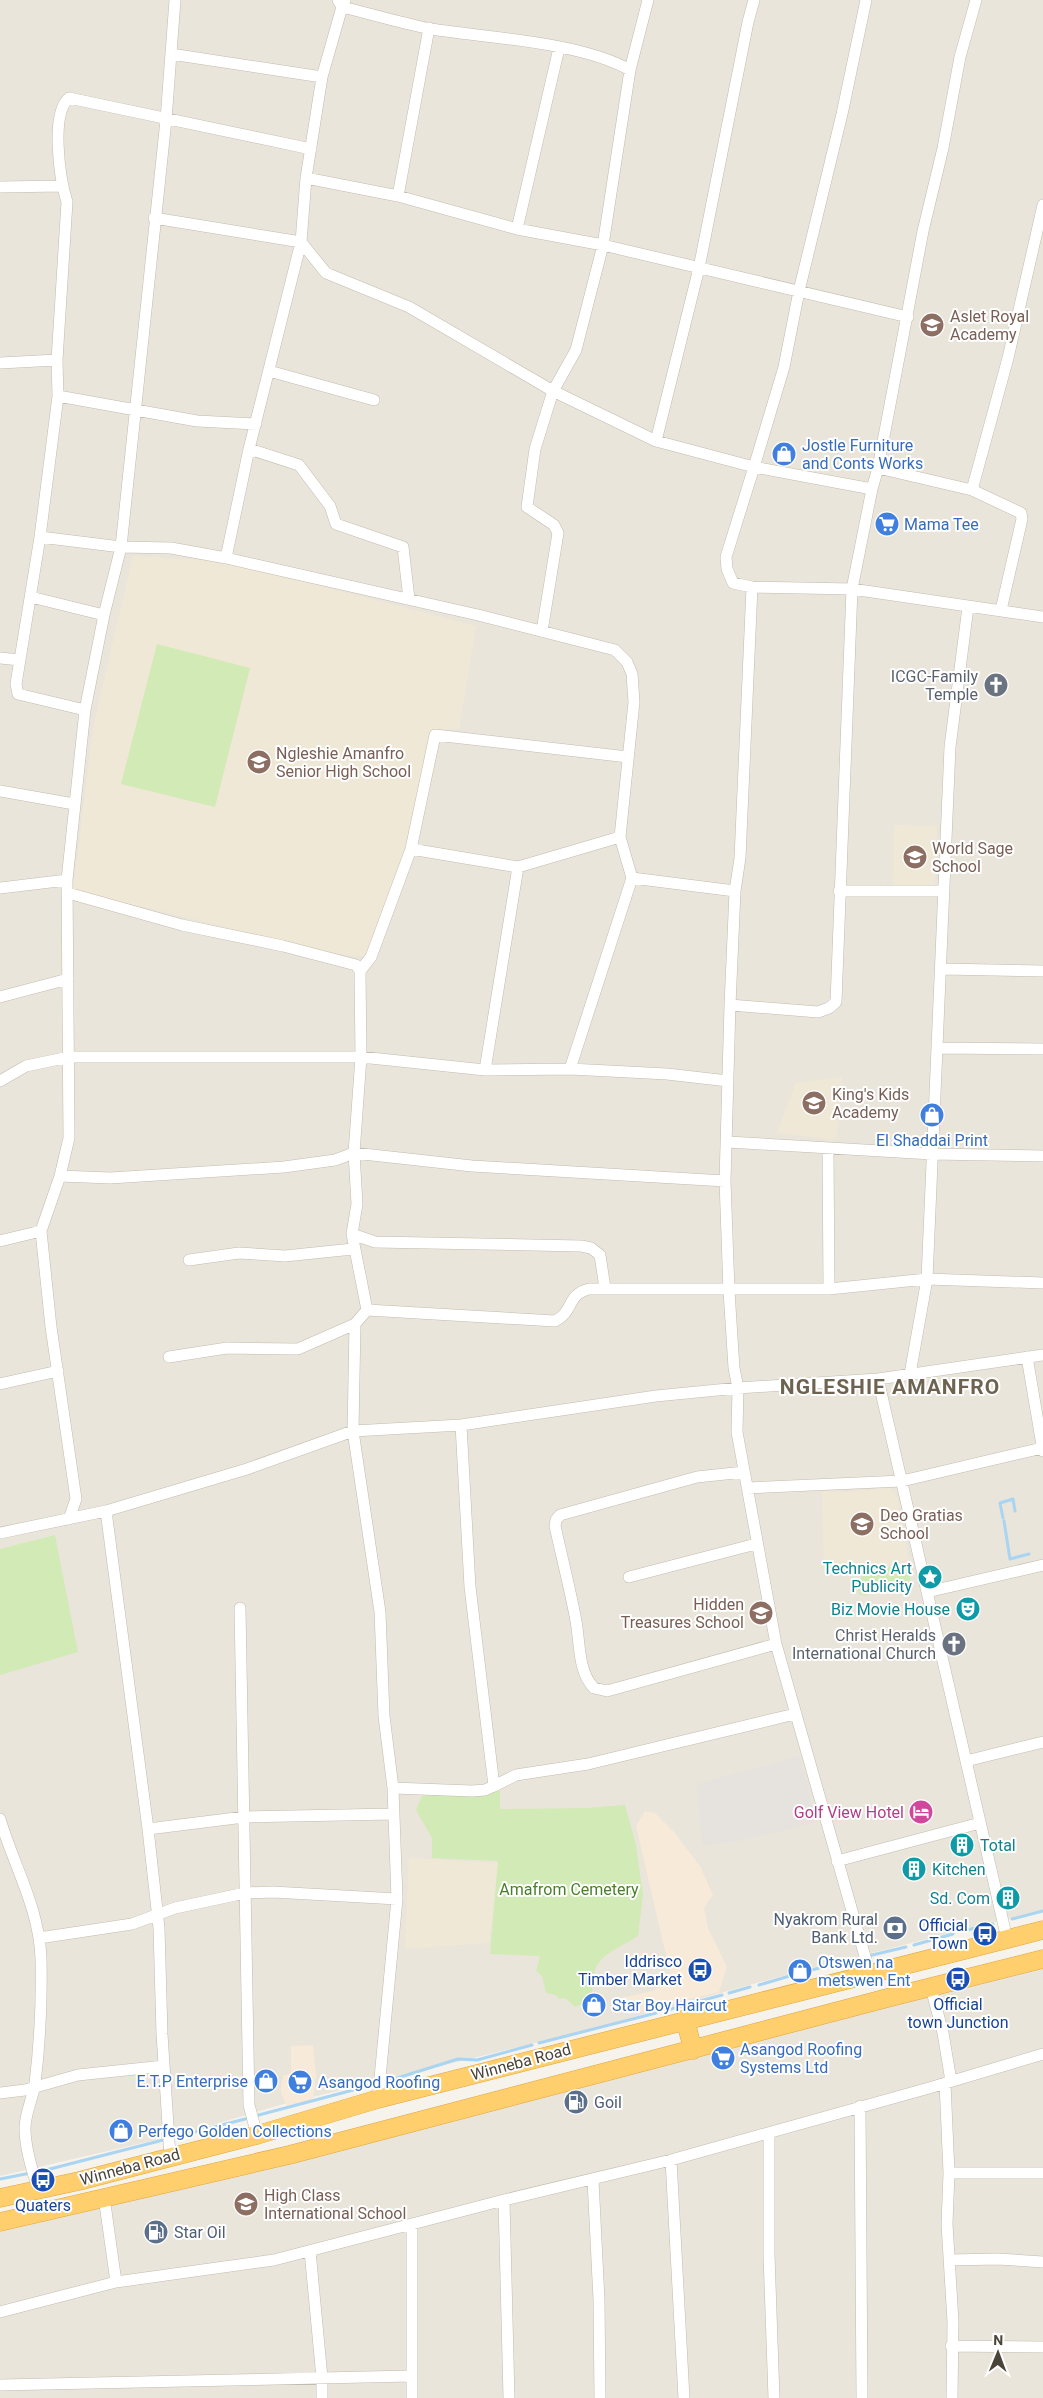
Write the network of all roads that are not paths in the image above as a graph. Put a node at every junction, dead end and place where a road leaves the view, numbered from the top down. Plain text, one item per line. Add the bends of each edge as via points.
1 (175, 0) edge
2 (648, 0) edge
3 (754, 0) edge
4 (866, 0) edge
5 (976, 0) edge
6 (342, 2) edge
7 (429, 28) junction
8 (559, 48) junction
9 (171, 54) junction
10 (630, 70) junction
11 (322, 78) junction
12 (166, 120) junction
13 (311, 149) junction
14 (306, 178) junction
15 (62, 186) junction
16 (0, 188) edge
17 (398, 196) junction
18 (1043, 205) edge
19 (154, 218) junction
20 (517, 229) junction
21 (301, 242) junction
22 (603, 245) junction
23 (699, 268) junction
24 (799, 291) junction
25 (908, 317) junction
26 (57, 360) junction
27 (0, 363) edge
28 (269, 371) junction
29 (552, 391) junction
30 (58, 396) junction
31 (374, 400) dead end
32 (137, 411) junction
33 (256, 424) junction
34 (656, 441) junction
35 (249, 449) junction
36 (754, 467) junction
37 (878, 468) junction
38 (872, 489) junction
39 (972, 490) junction
40 (40, 537) junction
41 (121, 547) junction
42 (226, 558) junction
43 (752, 587) junction
44 (852, 589) junction
45 (30, 597) junction
46 (409, 599) junction
47 (968, 607) junction
48 (1002, 610) junction
49 (104, 615) junction
50 (1043, 617) edge
51 (542, 631) junction
52 (0, 658) edge
53 (20, 660) junction
54 (85, 710) junction
55 (628, 757) junction
56 (0, 790) edge
57 (74, 804) junction
58 (620, 837) junction
59 (411, 849) junction
60 (518, 867) junction
61 (632, 878) junction
62 (67, 880) junction
63 (0, 888) edge
64 (736, 891) junction
65 (839, 891) junction
66 (942, 891) junction
67 (68, 894) junction
68 (942, 969) junction
69 (360, 971) junction
70 (1043, 971) edge
71 (68, 980) junction
72 (0, 997) edge
73 (730, 1005) junction
74 (938, 1048) junction
75 (1043, 1049) edge
76 (361, 1057) junction
77 (69, 1058) junction
78 (570, 1069) junction
79 (485, 1070) junction
80 (0, 1081) edge
81 (728, 1081) junction
82 (728, 1142) junction
83 (828, 1149) junction
84 (354, 1153) junction
85 (932, 1154) junction
86 (1043, 1156) edge
87 (60, 1176) junction
88 (725, 1181) junction
89 (41, 1231) junction
90 (352, 1234) junction
91 (0, 1241) edge
92 (353, 1249) junction
93 (189, 1260) dead end
94 (927, 1279) junction
95 (1043, 1283) edge
96 (605, 1288) junction
97 (829, 1289) junction
98 (729, 1291) junction
99 (366, 1310) junction
100 (356, 1324) junction
101 (1043, 1355) edge
102 (169, 1357) dead end
103 (1027, 1357) junction
104 (58, 1371) junction
105 (910, 1374) junction
106 (878, 1379) junction
107 (0, 1384) edge
108 (738, 1388) junction
109 (461, 1425) junction
110 (353, 1431) junction
111 (1043, 1450) edge
112 (744, 1472) junction
113 (902, 1481) junction
114 (747, 1488) junction
115 (106, 1511) junction
116 (69, 1519) junction
117 (0, 1533) edge
118 (756, 1544) junction
119 (1043, 1565) edge
120 (629, 1578) dead end
121 (927, 1592) junction
122 (240, 1608) dead end
123 (776, 1644) junction
124 (795, 1714) junction
125 (1043, 1742) edge
126 (966, 1761) junction
127 (494, 1786) junction
128 (393, 1788) junction
129 (394, 1814) junction
130 (244, 1817) junction
131 (0, 1820) edge
132 (980, 1823) junction
133 (148, 1829) junction
134 (837, 1862) junction
135 (245, 1894) junction
136 (397, 1900) junction
137 (157, 1915) junction
138 (1043, 1930) edge
139 (39, 1938) junction
140 (1007, 1939) junction
141 (1043, 1959) edge
142 (870, 1974) junction
143 (931, 1988) junction
144 (685, 2020) junction
145 (693, 2050) junction
146 (1043, 2054) edge
147 (164, 2066) junction
148 (948, 2082) junction
149 (35, 2087) junction
150 (0, 2094) edge
151 (378, 2099) junction
152 (860, 2106) junction
153 (769, 2133) junction
154 (257, 2135) junction
155 (164, 2158) junction
156 (671, 2160) junction
157 (949, 2173) junction
158 (1043, 2174) edge
159 (593, 2180) junction
160 (164, 2184) junction
161 (39, 2191) junction
162 (104, 2197) junction
163 (0, 2198) edge
164 (504, 2200) junction
165 (0, 2222) edge
166 (412, 2225) junction
167 (310, 2251) junction
168 (949, 2260) junction
169 (1043, 2262) edge
170 (116, 2282) junction
171 (0, 2312) edge
172 (951, 2346) junction
173 (1043, 2347) edge
174 (411, 2376) junction
175 (322, 2378) junction
176 (0, 2384) edge
177 (322, 2398) edge
178 (412, 2398) edge
179 (509, 2398) edge
180 (600, 2398) edge
181 (684, 2398) edge
182 (774, 2398) edge
183 (862, 2398) edge
184 (952, 2398) edge

1 - 9 street
2 - 10 street
3 - 23 street
4 - 24 street
5 - 25 street via 960,57
6 - 7 street
6 - 11 street
7 - 8 street
7 - 17 street
8 - 10 street via 600,58
8 - 20 street
9 - 11 street
9 - 12 street
10 - 22 street
11 - 13 street
12 - 13 street
12 - 15 street via 69,98 63,103 60,114
12 - 19 street
13 - 14 street
14 - 17 street
14 - 21 street
15 - 16 street
15 - 26 street via 67,202
17 - 20 street
18 - 39 street via 1008,358
19 - 21 street
19 - 32 street
20 - 22 street
21 - 28 street
21 - 29 street via 326,273 410,307
22 - 23 street
22 - 29 street via 576,350
23 - 24 street
23 - 34 street
24 - 25 street
24 - 36 street via 784,367
25 - 37 street
26 - 27 street
26 - 30 street
28 - 31 street
28 - 33 street
29 - 34 street
29 - 51 street via 535,449 528,494 528,507 554,525 558,533
30 - 32 street
30 - 40 street
32 - 33 street via 197,422
32 - 41 street
33 - 35 street
34 - 36 street
35 - 42 street
35 - 46 street via 299,464 330,506 336,524 403,547
36 - 38 street
36 - 43 street via 726,557 733,583
37 - 38 street
37 - 39 street
38 - 44 street
39 - 48 street via 1021,513
40 - 41 street
40 - 45 street
41 - 42 street via 171,548
41 - 49 street
42 - 46 street
43 - 44 street
43 - 64 street
44 - 47 street
44 - 65 street
45 - 49 street
45 - 53 street
46 - 51 street
47 - 48 street
47 - 66 street via 950,747
48 - 50 street
49 - 54 street
51 - 55 street via 615,650 626,662 632,674 634,702
52 - 53 street
53 - 54 street via 16,684 18,694
54 - 57 street
55 - 58 street
55 - 59 street via 435,735
56 - 57 street
57 - 62 street
58 - 60 street
58 - 61 street
59 - 60 street
59 - 69 street via 371,957
60 - 79 street
61 - 64 street
61 - 78 street
62 - 63 street
62 - 67 street
64 - 73 street
65 - 66 street
65 - 73 street via 836,1002 818,1012
66 - 68 street
67 - 69 street via 356,965
67 - 71 street
68 - 70 street
68 - 74 street
69 - 76 street
71 - 72 street
71 - 77 street
73 - 81 street
74 - 75 street
74 - 85 street
76 - 77 street
76 - 79 street
76 - 84 street
77 - 80 street via 26,1066
77 - 87 street via 69,1138
78 - 79 street
78 - 81 street
81 - 82 street
82 - 83 street
82 - 88 street
83 - 85 street
83 - 97 street
84 - 87 street via 335,1160 284,1168 110,1178
84 - 88 street via 472,1166
84 - 90 street via 357,1204
85 - 86 street
85 - 94 street
87 - 89 street
88 - 98 street
89 - 91 street
89 - 104 street
90 - 92 street
90 - 96 street via 376,1242 591,1248 600,1256
92 - 93 street via 285,1256 239,1253
92 - 99 street
94 - 95 street
94 - 97 street
94 - 105 street
96 - 98 street
96 - 99 street via 579,1292 573,1296 565,1314 555,1321
97 - 98 street
98 - 108 street
99 - 100 street
100 - 102 street via 298,1349 227,1348
100 - 110 street
101 - 103 street
103 - 105 street
103 - 111 street
104 - 107 street
104 - 116 street via 76,1499
105 - 106 street
106 - 108 street
106 - 113 street
108 - 109 street via 656,1396
108 - 112 street via 737,1432
109 - 110 street
109 - 127 street via 470,1587
110 - 115 street via 248,1469
110 - 128 street via 380,1612 384,1716
111 - 113 street
112 - 114 street
112 - 123 street via 692,1478 560,1515 555,1526 576,1620 582,1664 594,1688 615,1690
113 - 114 street
113 - 121 street
114 - 118 street
115 - 116 street
115 - 133 street
116 - 117 street
118 - 120 street
118 - 123 street
119 - 121 street
121 - 126 street
122 - 130 street
123 - 124 street
124 - 127 street via 588,1764 516,1775
124 - 134 street
125 - 126 street
126 - 132 street
127 - 128 street via 472,1791
128 - 129 street
129 - 130 street
129 - 136 street
130 - 133 street
130 - 135 street
131 - 139 street via 32,1904
132 - 134 street
132 - 140 street
133 - 137 street
134 - 142 street
135 - 136 street via 273,1892
135 - 137 street via 175,1908
135 - 154 street via 249,2105
136 - 151 street
137 - 139 street via 132,1924
137 - 147 street
138 - 140 highway, Winneba Road
139 - 149 street via 40,2030
140 - 142 highway, Winneba Road
141 - 143 highway, Winneba Road
142 - 144 highway, Winneba Road
143 - 145 highway, Winneba Road
143 - 148 street via 943,2034
144 - 145 highway
144 - 151 highway, Winneba Road
145 - 160 highway, Winneba Road via 289,2155
146 - 148 street
147 - 149 street via 78,2075
147 - 155 street
148 - 152 street
148 - 157 street
149 - 150 street
149 - 161 street via 25,2125 30,2162
151 - 154 highway, Winneba Road
152 - 153 street
152 - 183 street
153 - 156 street
153 - 182 street
154 - 155 highway, Winneba Road
155 - 160 highway
155 - 161 highway, Winneba Road
156 - 159 street
156 - 181 street
157 - 158 street
157 - 168 street
159 - 164 street
159 - 180 street
160 - 162 highway, Winneba Road
161 - 163 highway, Winneba Road
162 - 165 highway, Winneba Road
162 - 170 street
164 - 166 street
164 - 179 street
166 - 167 street
166 - 174 street
167 - 170 street via 234,2267
167 - 175 street
168 - 169 street
168 - 172 street via 953,2322
170 - 171 street
172 - 173 street
172 - 184 street
174 - 175 street
174 - 178 street
175 - 176 street
175 - 177 street

